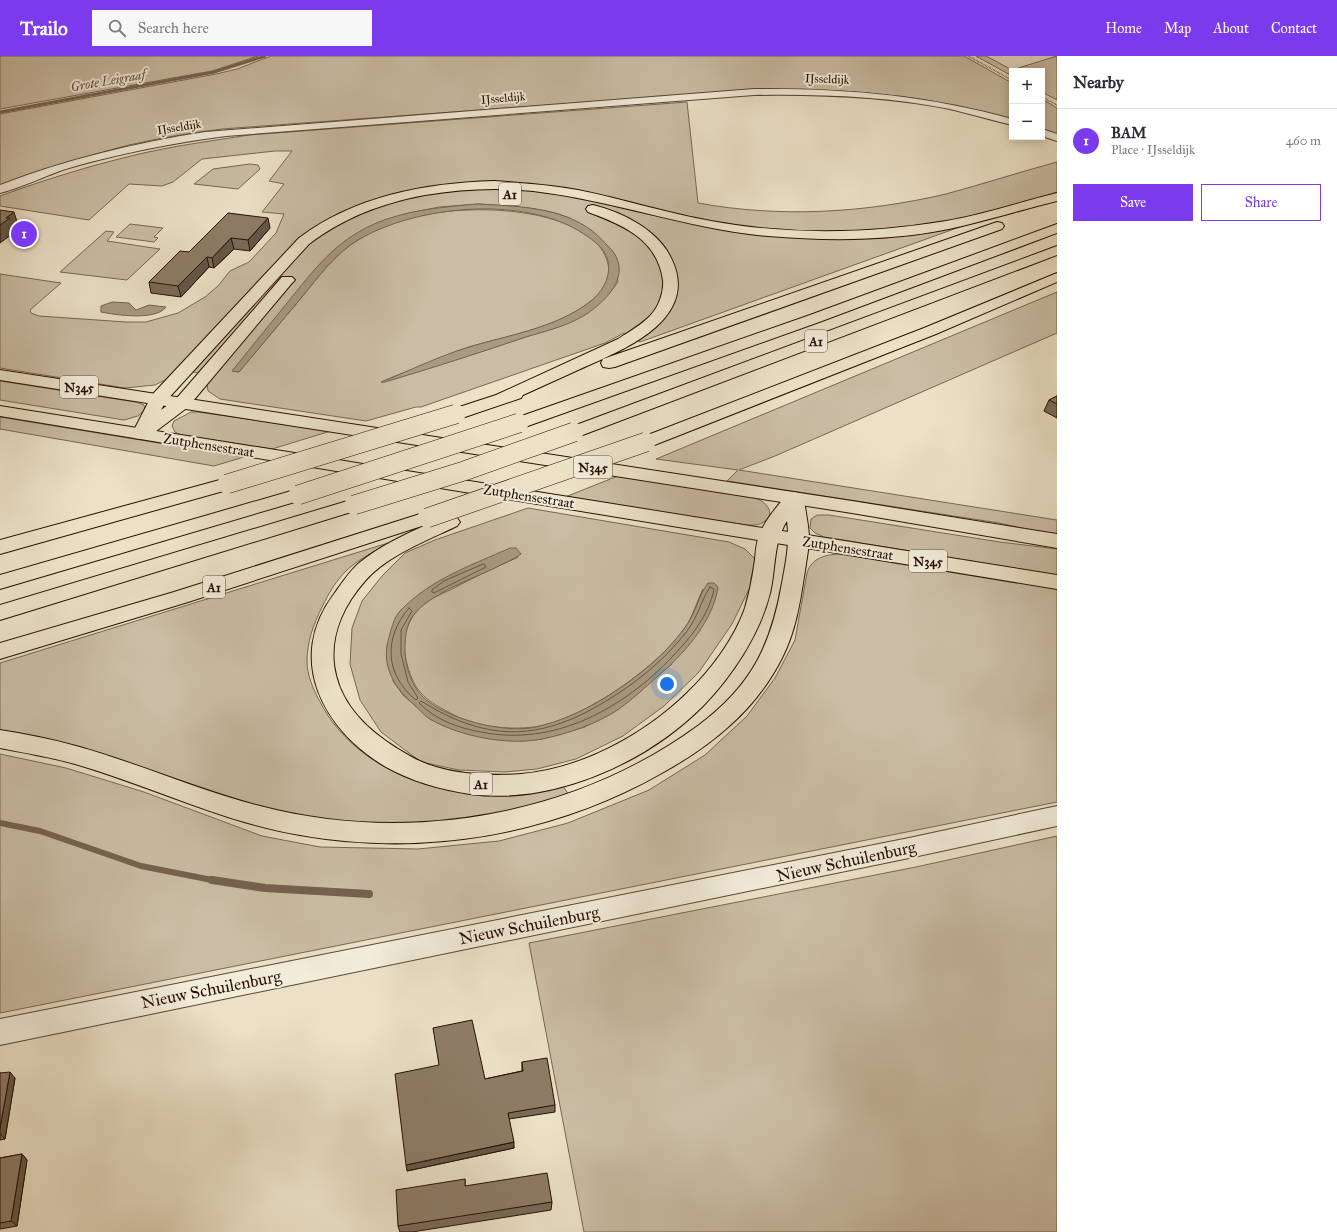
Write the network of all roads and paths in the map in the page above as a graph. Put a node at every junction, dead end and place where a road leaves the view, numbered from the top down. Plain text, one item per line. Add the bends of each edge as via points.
1 (968, 56) edge
2 (1009, 78) edge
3 (1045, 99) edge
4 (1057, 105) edge
5 (1009, 121) edge
6 (1045, 133) edge
7 (1057, 138) edge
8 (0, 190) edge
9 (1057, 197) edge
10 (1057, 205) edge
11 (1057, 228) edge
12 (1057, 250) edge
13 (1057, 277) edge
14 (0, 375) edge
15 (502, 398) junction
16 (158, 399) junction
17 (182, 403) junction
18 (0, 411) edge
19 (141, 434) junction
20 (531, 482) junction
21 (794, 498) junction
22 (769, 536) junction
23 (799, 540) junction
24 (1057, 542) edge
25 (0, 547) edge
26 (0, 582) edge
27 (1057, 582) edge
28 (0, 613) edge
29 (0, 650) edge
30 (0, 739) edge
31 (1057, 816) edge
32 (0, 1032) edge

1 - 2 path
3 - 4 path
5 - 8 street, IJsseldijk via 943,106 878,96 838,92 754,92 226,133 145,146 63,166
6 - 7 street
9 - 16 main road, A1 via 937,227 889,233 835,235 768,232 711,225 532,186 458,186 398,196 346,214 308,238
10 - 15 main road, A1 via 713,327
11 - 26 main road, A1, bridge via 816,318 519,423 298,496
12 - 28 main road, A1, bridge via 574,432 464,470
13 - 20 main road, A1, bridge via 930,331 646,442
14 - 16 main road, N345
15 - 17 main road, A1 via 606,353 648,326 665,306 670,275 665,260 648,239 620,220 594,210 550,199 517,195 440,197 401,204 376,212 342,228 314,250
15 - 25 main road, A1, bridge via 227,484
16 - 17 main road, N345
16 - 19 main road
17 - 19 main road
17 - 21 main road, N345
18 - 19 main road, Zutphensestraat / N345
19 - 22 main road, Zutphensestraat / N345
20 - 22 main road, A1, bridge via 383,556 346,590 331,616 323,644 322,665 326,686 333,701 350,726 362,738 378,751 414,770 470,784 528,784 588,770 636,745 698,696 731,653 754,611 764,572
20 - 29 main road, A1, bridge via 188,595
21 - 22 main road
21 - 23 main road
21 - 24 main road, N345
22 - 23 main road, Zutphensestraat / N345
23 - 27 main road, Zutphensestraat / N345
23 - 30 main road via 788,613 781,637 766,667 735,710 699,739 611,789 510,822 472,829 400,834 338,831 298,825 262,818 210,802 108,764
31 - 32 street, Nieuw Schuilenburg via 893,852

